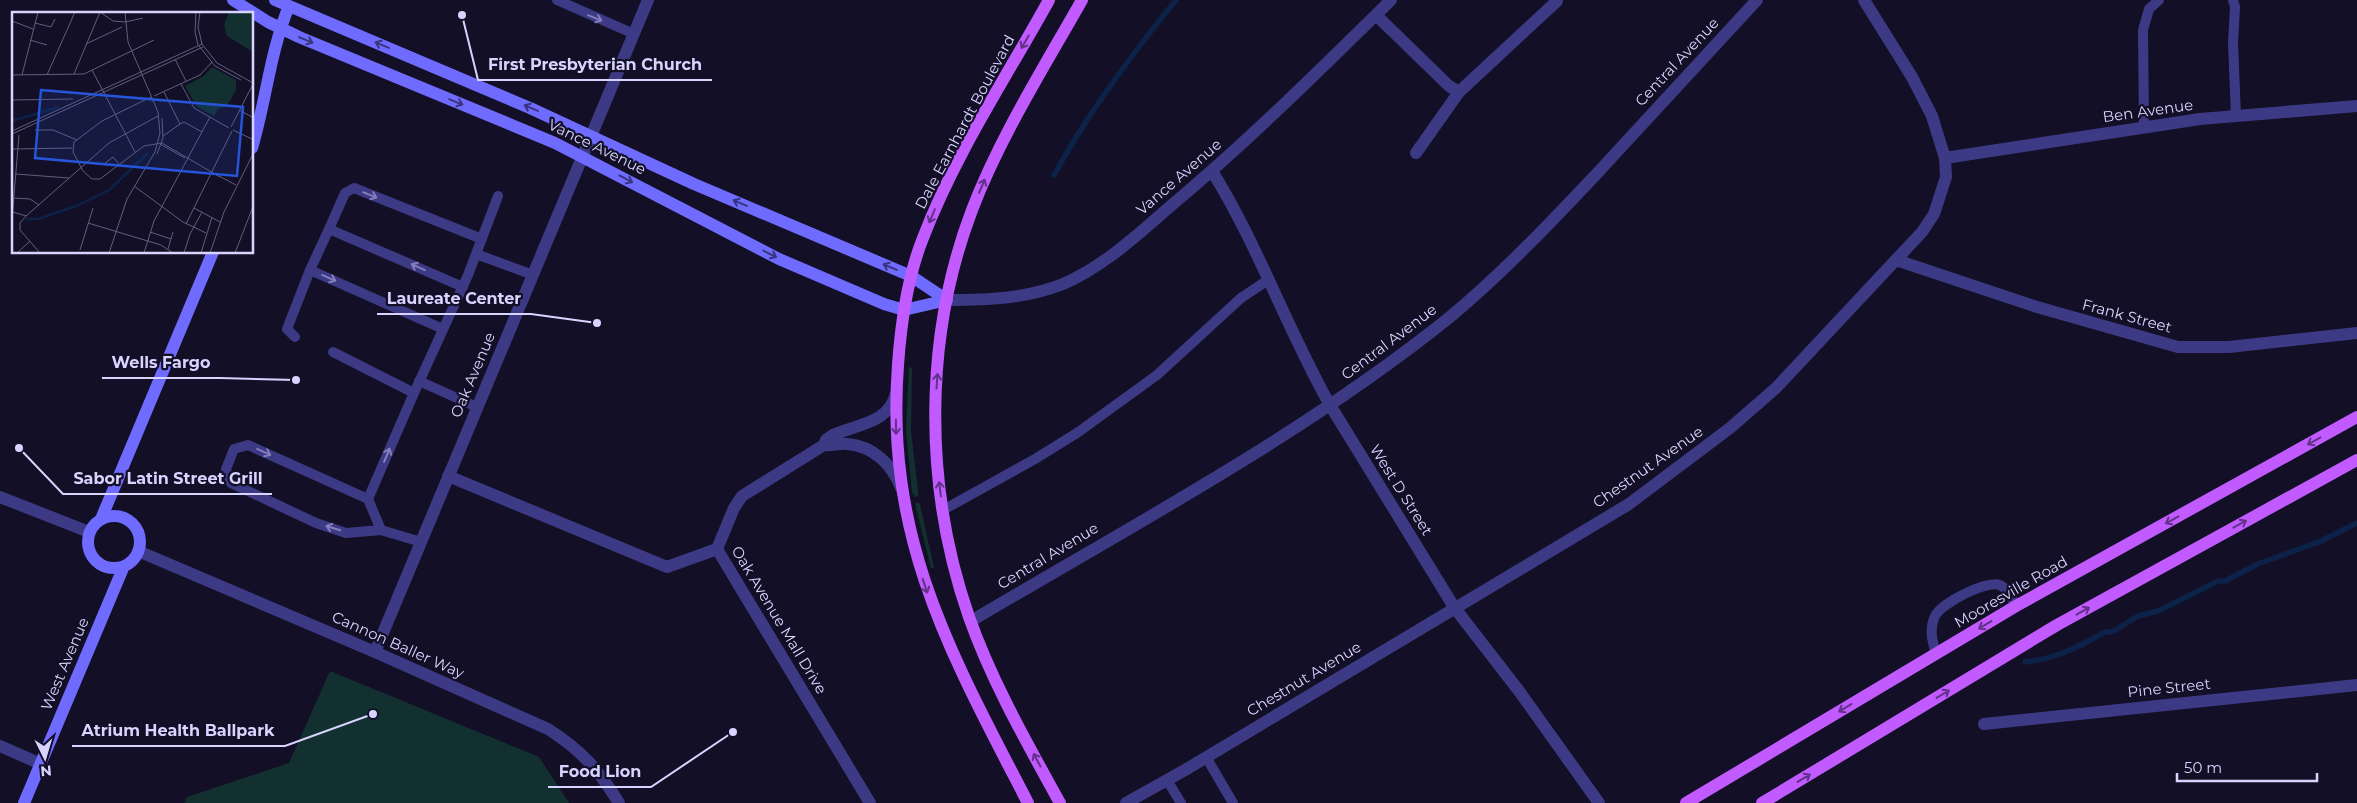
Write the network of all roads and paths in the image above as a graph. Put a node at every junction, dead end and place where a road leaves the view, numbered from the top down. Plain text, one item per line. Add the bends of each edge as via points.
1 (233, 0) edge
2 (275, 0) edge
3 (557, 0) edge
4 (648, 0) edge
5 (1049, 0) edge
6 (1082, 0) edge
7 (1392, 0) edge
8 (1757, 0) edge
9 (1864, 0) edge
10 (2159, 0) edge
11 (2233, 0) edge
12 (1557, 1) dead end
13 (291, 3) edge
14 (253, 12) edge
15 (254, 13) edge
16 (1376, 15) junction
17 (280, 28) junction
18 (634, 34) junction
19 (1459, 92) junction
20 (2357, 106) edge
21 (2236, 116) junction
22 (2144, 127) junction
23 (592, 136) junction
24 (254, 139) edge
25 (1416, 152) dead end
26 (583, 156) junction
27 (1945, 158) junction
28 (1212, 171) junction
29 (498, 196) dead end
30 (329, 229) junction
31 (482, 239) junction
32 (211, 254) edge
33 (476, 254) junction
34 (1896, 260) junction
35 (310, 270) junction
36 (533, 275) junction
37 (911, 276) junction
38 (1268, 280) junction
39 (463, 287) junction
40 (947, 300) junction
41 (904, 310) junction
42 (443, 329) junction
43 (2357, 334) edge
44 (295, 337) dead end
45 (333, 352) dead end
46 (420, 381) junction
47 (896, 392) junction
48 (414, 393) junction
49 (1330, 405) junction
50 (477, 407) junction
51 (2357, 417) edge
52 (824, 445) junction
53 (2357, 460) edge
54 (448, 476) junction
55 (901, 488) junction
56 (0, 497) edge
57 (368, 499) junction
58 (943, 510) junction
59 (101, 519) junction
60 (381, 530) junction
61 (90, 532) junction
62 (421, 542) junction
63 (717, 549) junction
64 (138, 551) junction
65 (124, 566) junction
66 (2016, 606) junction
67 (1454, 607) junction
68 (971, 621) junction
69 (375, 652) junction
70 (1936, 654) junction
71 (2357, 685) edge
72 (1984, 724) dead end
73 (0, 746) edge
74 (1206, 757) junction
75 (41, 764) junction
76 (1167, 780) junction
77 (24, 803) edge
78 (619, 803) edge
79 (870, 803) edge
80 (1028, 803) edge
81 (1060, 803) edge
82 (1126, 803) edge
83 (1181, 803) edge
84 (1233, 803) edge
85 (1599, 803) edge
86 (1686, 803) edge
87 (1762, 803) edge

1 - 14 street, Vance Avenue
2 - 13 street, Vance Avenue
3 -> 18 lane
4 - 18 street, Oak Avenue
5 -> 37 main road, Dale Earnhardt Boulevard via 943,191
40 -> 6 main road via 960,245 984,181
7 - 16 street, Vance Avenue
8 - 49 street, Central Avenue via 1520,255 1450,316
9 - 27 street, Chestnut Avenue via 1924,100
10 - 22 lane via 2149,8 2142,30
11 - 21 lane
12 - 19 street
13 - 17 street
23 -> 13 street, Vance Avenue
15 - 17 street, Vance Avenue
16 - 19 street
16 - 28 street, Vance Avenue
17 - 24 street
17 -> 26 street, Vance Avenue
18 - 23 street, Oak Avenue
19 - 25 street
20 - 21 street, Ben Avenue
21 - 22 street, Ben Avenue
22 - 27 street, Ben Avenue
23 - 26 street, Oak Avenue
37 -> 23 street, Vance Avenue via 694,184
26 - 36 street, Oak Avenue
26 -> 41 street, Vance Avenue via 779,259
27 - 34 street, Chestnut Avenue via 1946,177 1934,214
28 - 38 street, West D Street via 1234,207
28 - 40 street, Vance Avenue via 1110,258 1064,284 1007,299
29 - 31 lane
30 -> 31 lane via 345,193 354,188
30 - 35 lane
39 -> 30 lane
31 - 33 lane
32 - 59 street
33 - 36 lane
33 - 39 lane
34 - 43 street, Frank Street via 2037,307 2178,347 2229,347
34 - 67 street, Chestnut Avenue via 1776,388 1730,428 1629,504
35 -> 42 lane
35 - 44 lane via 287,329
36 - 50 street, Oak Avenue
37 - 40 street, Vance Avenue
37 - 41 main road, Dale Earnhardt Boulevard
38 - 49 street, West D Street
38 - 58 lane via 1241,298 1157,375 1077,433
39 - 42 lane
40 - 41 street, Vance Avenue
58 -> 40 main road via 936,407 939,351
41 - 47 main road, Dale Earnhardt Boulevard
42 - 46 lane
45 - 48 lane
46 - 48 lane
46 - 50 lane
47 - 52 street via 891,407 882,416 833,436
47 -> 55 main road, Dale Earnhardt Boulevard
57 -> 48 lane
49 - 67 street, West D Street
49 - 68 street, Central Avenue
50 - 54 street, Oak Avenue
51 -> 66 main road, Mooresville Road
52 - 55 street via 845,444 871,451 888,464
52 - 63 street via 742,496
87 -> 53 main road via 2057,625
54 - 62 street, Oak Avenue
54 - 63 street, Oak Avenue Mall Drive via 668,567
55 -> 80 main road, Dale Earnhardt Boulevard via 916,555 938,622
56 - 61 street
57 - 60 lane
60 -> 57 lane via 346,532 316,523 231,484 226,469 234,449 248,445
58 - 68 main road via 954,564
59 - 61 street
59 - 64 street via 116,516 133,524 140,537
60 - 62 lane
61 - 65 street via 88,548 96,561 110,568
62 - 69 street, Oak Avenue
63 - 79 street, Oak Avenue Mall Drive
64 - 65 street
64 - 69 street, Cannon Baller Way
65 - 75 street, West Avenue
66 -> 70 main road, Mooresville Road
66 - 70 lane via 2006,588 1997,584 1987,585 1946,604 1935,615 1931,631
67 - 74 street, Chestnut Avenue
67 - 85 street, West D Street
81 -> 68 main road via 1004,697
69 - 78 street, Cannon Baller Way via 548,729 570,742 602,776
70 -> 86 main road, Mooresville Road
71 - 72 street, Pine Street
73 - 75 street
74 - 76 street, Chestnut Avenue
74 - 84 lane
75 - 77 street, West Avenue
76 - 82 street, Chestnut Avenue
76 - 83 lane

